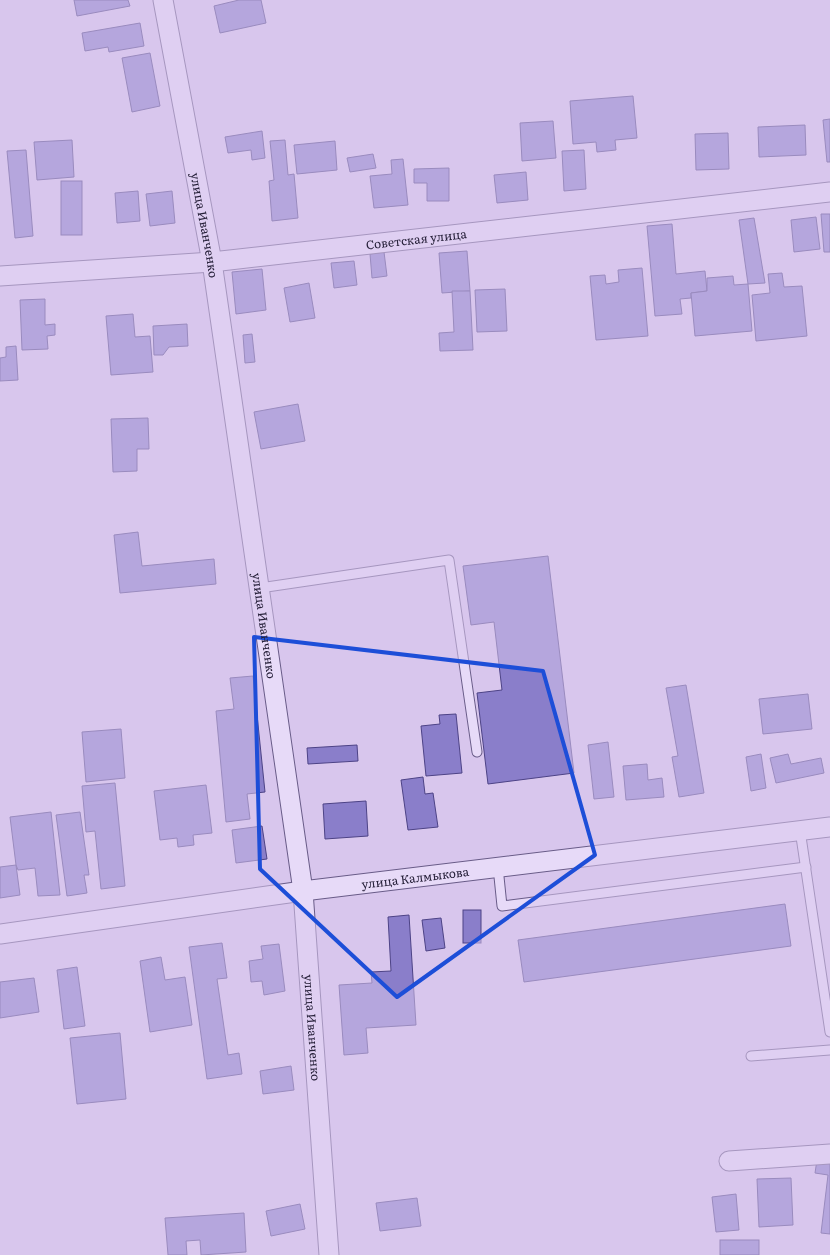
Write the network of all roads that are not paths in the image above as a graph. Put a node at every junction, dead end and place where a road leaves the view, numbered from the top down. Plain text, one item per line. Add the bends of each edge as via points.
1 (163, 0) edge
2 (830, 192) edge
3 (212, 262) junction
4 (0, 276) edge
5 (260, 588) junction
6 (477, 752) dead end
7 (800, 830) junction
8 (829, 830) edge
9 (498, 867) junction
10 (806, 867) junction
11 (303, 891) junction
12 (0, 934) edge
13 (830, 1032) edge
14 (830, 1050) edge
15 (751, 1056) dead end
16 (830, 1154) edge
17 (729, 1161) dead end
18 (329, 1255) edge

1 - 3 street, улица Иванченко
2 - 3 street, Советская улица
3 - 4 street, Советская улица
3 - 5 street, улица Иванченко
5 - 6 lane via 449,560
5 - 11 street, улица Иванченко
7 - 8 street, улица Калмыкова
7 - 9 street, улица Калмыкова
7 - 10 lane
9 - 10 lane via 502,906
9 - 11 street, улица Калмыкова
10 - 13 lane
11 - 12 street, улица Калмыкова
11 - 18 street, улица Иванченко
14 - 15 lane
16 - 17 street

